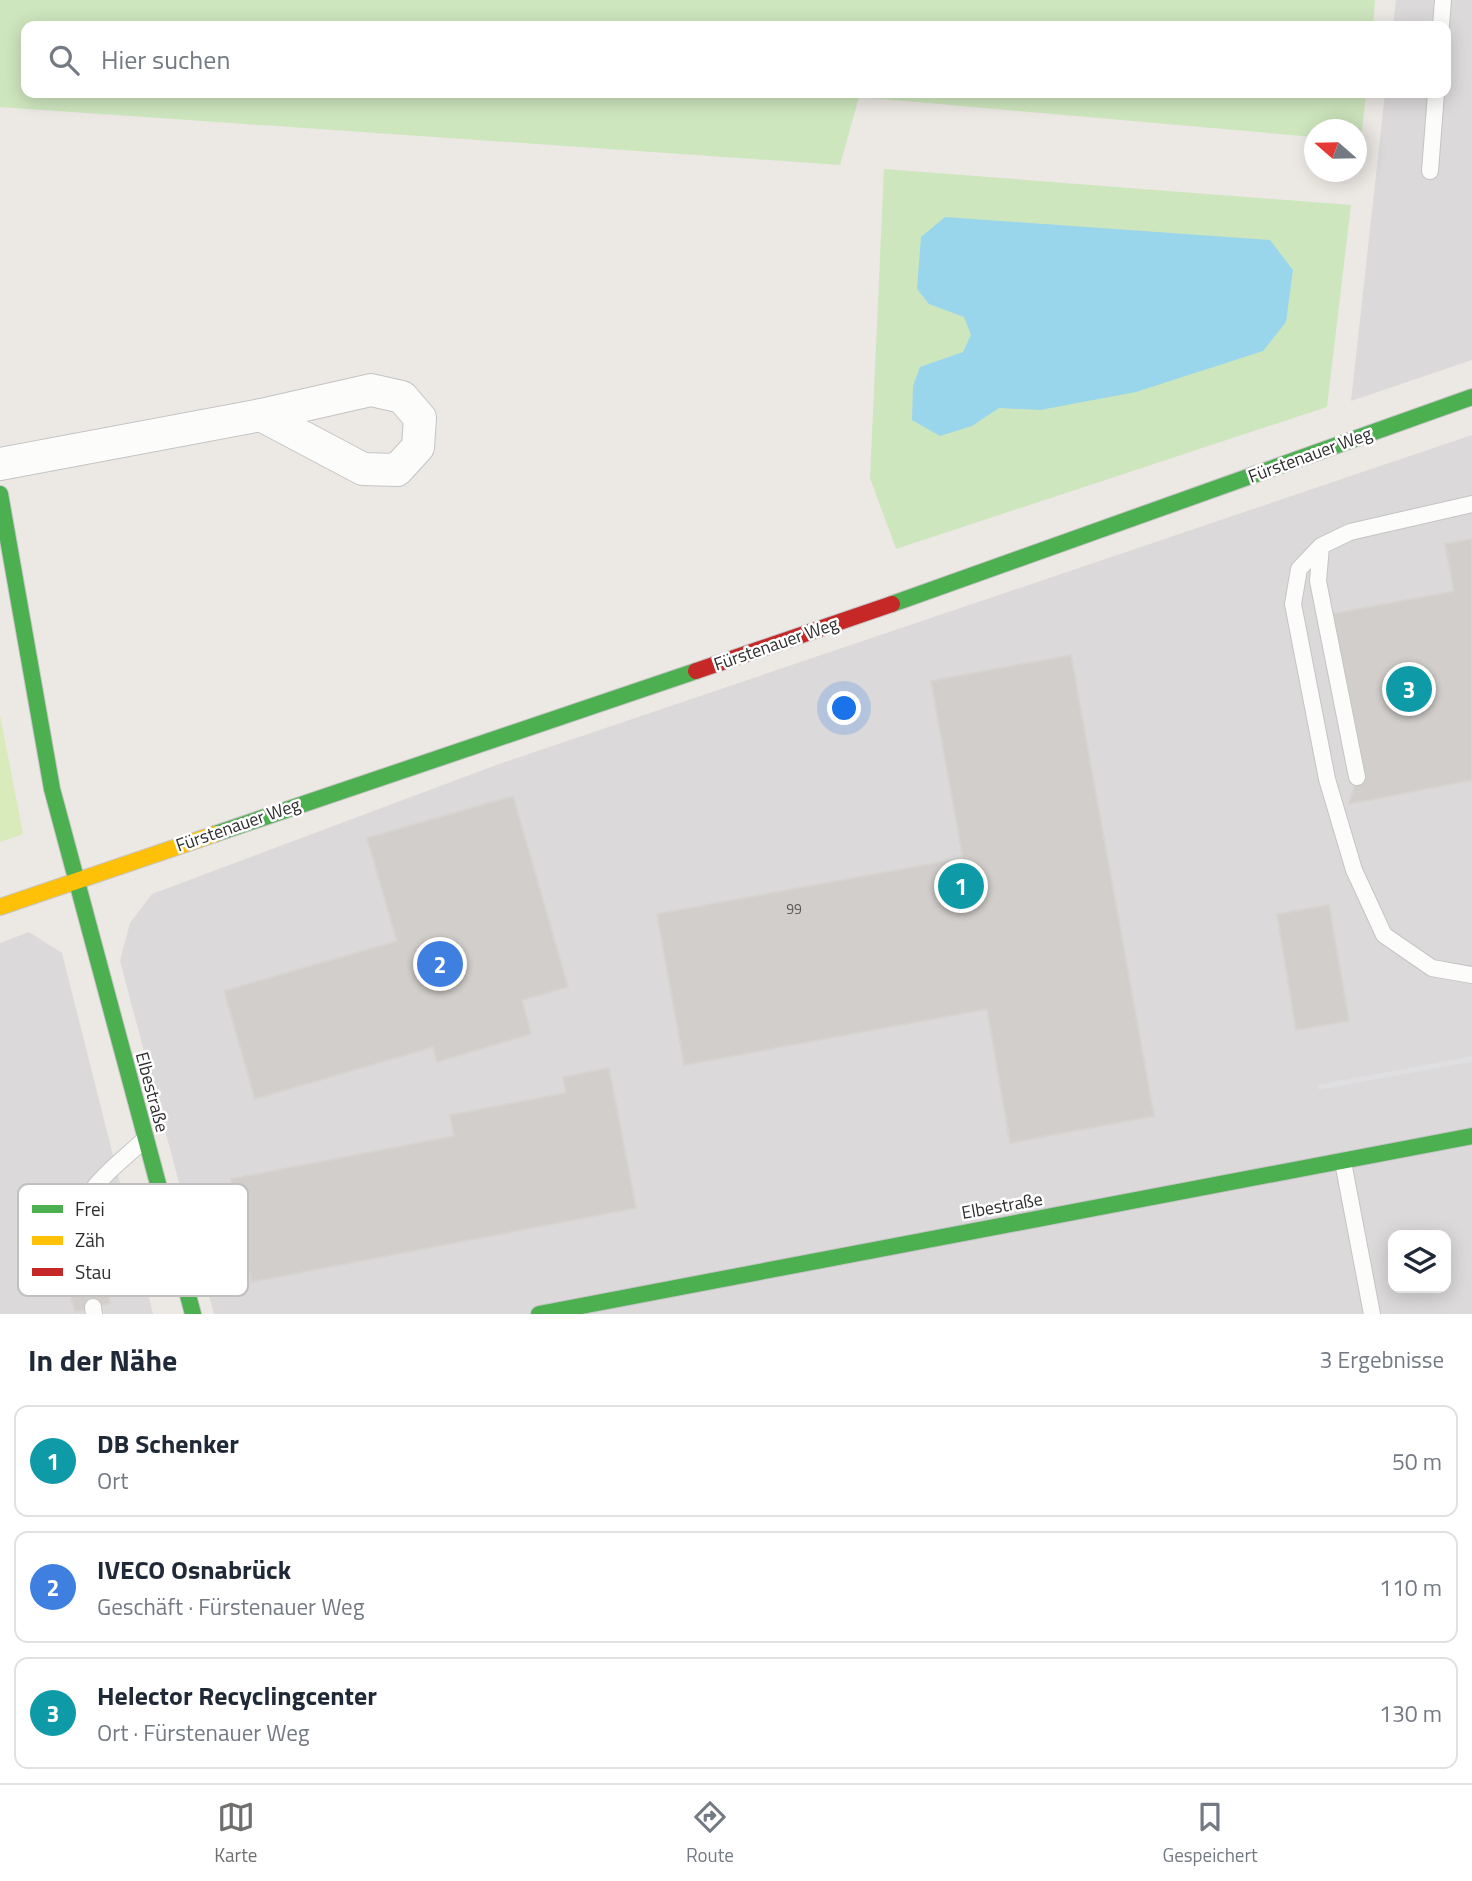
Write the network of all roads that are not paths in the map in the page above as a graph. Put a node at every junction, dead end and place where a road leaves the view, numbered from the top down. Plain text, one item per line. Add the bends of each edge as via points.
1 (1443, 0) edge
2 (1441, 21) edge
3 (1436, 98) edge
4 (1430, 171) dead end
5 (1472, 397) edge
6 (261, 415) dead end
7 (0, 464) edge
8 (0, 494) edge
9 (1472, 504) edge
10 (1321, 546) junction
11 (1357, 777) dead end
12 (76, 880) junction
13 (0, 907) edge
14 (1472, 975) edge
15 (1472, 1136) edge
16 (144, 1140) junction
17 (1343, 1162) junction
18 (96, 1184) edge
19 (156, 1184) edge
20 (188, 1296) edge
21 (193, 1314) edge
22 (539, 1314) edge
23 (1372, 1314) edge

1 - 2 lane
3 - 4 lane
5 - 12 street, Fürstenauer Weg via 887,606
6 - 7 street
8 - 12 street via 52,789
9 - 10 lane via 1350,532
10 - 11 lane via 1318,581
10 - 14 lane via 1299,569 1293,604 1326,779 1354,870 1384,935 1432,968
12 - 13 street, Fürstenauer Weg
12 - 16 street, Elbestraße
15 - 17 street, Elbestraße
16 - 18 lane
16 - 19 street, Elbestraße
17 - 22 street, Elbestraße
17 - 23 lane
20 - 21 street, Elbestraße

